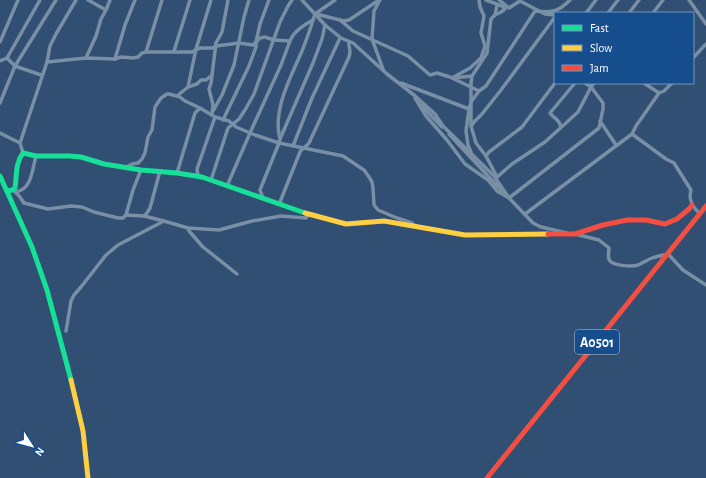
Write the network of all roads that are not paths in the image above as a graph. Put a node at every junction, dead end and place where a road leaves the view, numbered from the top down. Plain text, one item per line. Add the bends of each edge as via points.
1 (18, 0) edge
2 (40, 0) edge
3 (56, 0) edge
4 (76, 0) edge
5 (88, 0) edge
6 (110, 0) edge
7 (135, 0) edge
8 (162, 0) edge
9 (190, 0) edge
10 (211, 0) edge
11 (228, 0) edge
12 (249, 0) edge
13 (269, 0) edge
14 (292, 0) edge
15 (302, 0) edge
16 (335, 0) edge
17 (380, 0) edge
18 (479, 0) edge
19 (486, 0) edge
20 (499, 0) edge
21 (521, 0) edge
22 (570, 0) edge
23 (596, 0) edge
24 (618, 0) edge
25 (639, 0) edge
26 (663, 0) edge
27 (689, 0) edge
28 (498, 5) junction
29 (106, 10) junction
30 (541, 12) junction
31 (587, 12) edge
32 (609, 12) edge
33 (630, 12) edge
34 (654, 12) edge
35 (315, 14) junction
36 (494, 15) junction
37 (554, 16) edge
38 (554, 17) edge
39 (313, 20) junction
40 (340, 20) junction
41 (706, 24) edge
42 (326, 25) junction
43 (340, 38) junction
44 (372, 39) junction
45 (274, 40) junction
46 (290, 41) junction
47 (0, 42) edge
48 (256, 42) junction
49 (349, 42) junction
50 (239, 43) junction
51 (706, 44) edge
52 (216, 46) junction
53 (196, 49) junction
54 (174, 51) junction
55 (146, 52) junction
56 (694, 57) edge
57 (7, 58) junction
58 (86, 58) junction
59 (115, 58) junction
60 (0, 61) edge
61 (47, 62) junction
62 (15, 66) junction
63 (383, 71) junction
64 (43, 74) junction
65 (212, 75) junction
66 (472, 76) junction
67 (452, 78) junction
68 (396, 82) junction
69 (554, 84) edge
70 (574, 84) edge
71 (586, 84) edge
72 (593, 84) edge
73 (646, 84) edge
74 (671, 84) edge
75 (188, 87) junction
76 (471, 87) junction
77 (591, 87) junction
78 (479, 91) junction
79 (659, 93) junction
80 (414, 95) junction
81 (177, 96) junction
82 (416, 100) junction
83 (471, 102) junction
84 (0, 103) edge
85 (200, 108) junction
86 (469, 109) junction
87 (214, 114) junction
88 (224, 120) junction
89 (600, 121) junction
90 (233, 124) junction
91 (471, 126) junction
92 (561, 127) junction
93 (0, 133) edge
94 (250, 133) junction
95 (632, 134) junction
96 (280, 141) junction
97 (20, 143) junction
98 (616, 145) junction
99 (293, 146) junction
100 (303, 148) junction
101 (23, 153) junction
102 (472, 153) junction
103 (36, 156) junction
104 (486, 156) junction
105 (124, 167) junction
106 (141, 170) junction
107 (160, 171) junction
108 (177, 172) junction
109 (0, 176) edge
110 (198, 176) junction
111 (497, 177) junction
112 (211, 180) junction
113 (227, 186) junction
114 (12, 191) junction
115 (263, 198) junction
116 (509, 198) junction
117 (282, 205) junction
118 (692, 205) junction
119 (706, 206) edge
120 (126, 214) junction
121 (308, 214) junction
122 (700, 214) junction
123 (525, 215) junction
124 (144, 216) junction
125 (164, 222) junction
126 (416, 226) junction
127 (188, 228) junction
128 (575, 234) junction
129 (668, 254) junction
130 (238, 274) dead end
131 (706, 285) edge
132 (66, 331) dead end
133 (88, 478) edge
134 (487, 478) edge

1 - 47 street
2 - 57 street
3 - 62 street
4 - 61 street via 50,46
5 - 29 street
6 - 29 street
7 - 59 street
8 - 55 street
9 - 54 street
10 - 53 street
11 - 52 street via 222,32 216,40
12 - 50 street
13 - 48 street
14 - 45 street
15 - 35 street
16 - 35 street
17 - 40 street via 350,20
17 - 44 street via 374,11
18 - 67 street via 484,16 481,33 485,46 481,58
19 - 28 street
20 - 21 street via 509,8
21 - 30 street
22 - 30 street via 556,11
23 - 31 street
24 - 32 street
25 - 33 street
26 - 34 street
27 - 41 street
28 - 36 street
28 - 36 street via 505,9
29 - 58 street
30 - 37 street
30 - 78 street via 535,11 486,86
35 - 39 street
35 - 40 street
35 - 42 street
36 - 66 street via 491,19 487,53
38 - 91 street
39 - 46 street via 300,27
39 - 96 street via 278,115
40 - 44 street
42 - 43 street
42 - 96 street
43 - 49 street
43 - 99 street
44 - 63 street
44 - 67 street via 408,56 430,74 438,73
45 - 46 street
45 - 48 street via 265,36
45 - 90 street via 254,94 239,119
46 - 94 street
48 - 50 street via 252,45
48 - 88 street
49 - 63 street via 364,52
49 - 100 street via 349,57 307,146
50 - 52 street
50 - 87 street via 234,65
51 - 56 street
52 - 53 street
52 - 65 street
53 - 54 street via 192,52
53 - 75 street
54 - 55 street
55 - 59 street via 133,58
57 - 60 street
57 - 62 street
58 - 59 street
58 - 61 street
61 - 64 street
62 - 64 street via 41,76
62 - 84 street
63 - 68 street
64 - 97 street
65 - 75 street
65 - 87 street via 209,89
66 - 67 street
66 - 76 street
67 - 76 street
68 - 80 street
68 - 86 street
69 - 104 street via 522,127
70 - 92 street via 550,114 558,120
71 - 77 street
72 - 77 street
73 - 79 street
74 - 79 street
75 - 81 street
76 - 78 street
76 - 83 street
77 - 89 street via 603,103
77 - 92 street via 578,112
78 - 83 street
79 - 95 street
80 - 82 street
80 - 102 street
81 - 85 street
81 - 105 street via 166,94 161,98 155,107 152,130 142,159 138,163
82 - 116 street
82 - 116 street via 465,164
83 - 86 street
83 - 91 street
85 - 87 street
85 - 108 street via 195,113
86 - 102 street via 466,131
87 - 88 street
87 - 110 street via 197,169
88 - 90 street
89 - 98 street
89 - 116 street via 599,128
90 - 94 street
90 - 112 street via 228,128
91 - 104 street via 476,143
92 - 111 street
93 - 97 street
94 - 96 street
94 - 113 street
95 - 98 street
95 - 118 street via 674,163 691,190 689,195
96 - 99 street
96 - 115 street via 260,190
97 - 101 street
98 - 123 street
99 - 100 street
100 - 117 street via 280,202
100 - 126 street via 343,156 364,170 372,182 374,205 378,210
101 - 103 main road
101 - 114 main road via 20,156 15,188
102 - 111 street
103 - 105 main road via 81,156
103 - 114 street via 29,183 23,190
104 - 111 street
105 - 106 main road
106 - 107 main road
106 - 120 street
107 - 108 main road
107 - 124 street via 150,208
108 - 110 main road
109 - 114 main road
110 - 112 main road
111 - 116 street
112 - 113 main road
113 - 115 main road
114 - 120 street via 24,203 48,209 82,207 118,218 123,218
114 - 133 main road via 47,290 72,383 83,431
115 - 117 main road
116 - 123 street
117 - 121 main road
118 - 122 street
118 - 128 main road via 665,224 627,220
119 - 122 main road, A0501
120 - 124 street
121 - 126 main road via 346,224 384,221
121 - 127 street via 306,218 280,216 219,230
122 - 129 main road, A0501
123 - 128 street via 542,227
124 - 125 street
125 - 127 street
125 - 132 street via 118,245 106,255 74,295
126 - 128 main road via 466,235
127 - 130 street via 203,247
128 - 129 street via 599,240 609,248 611,261 627,266 635,266 652,257
129 - 131 street via 683,270
129 - 134 main road, A0501

